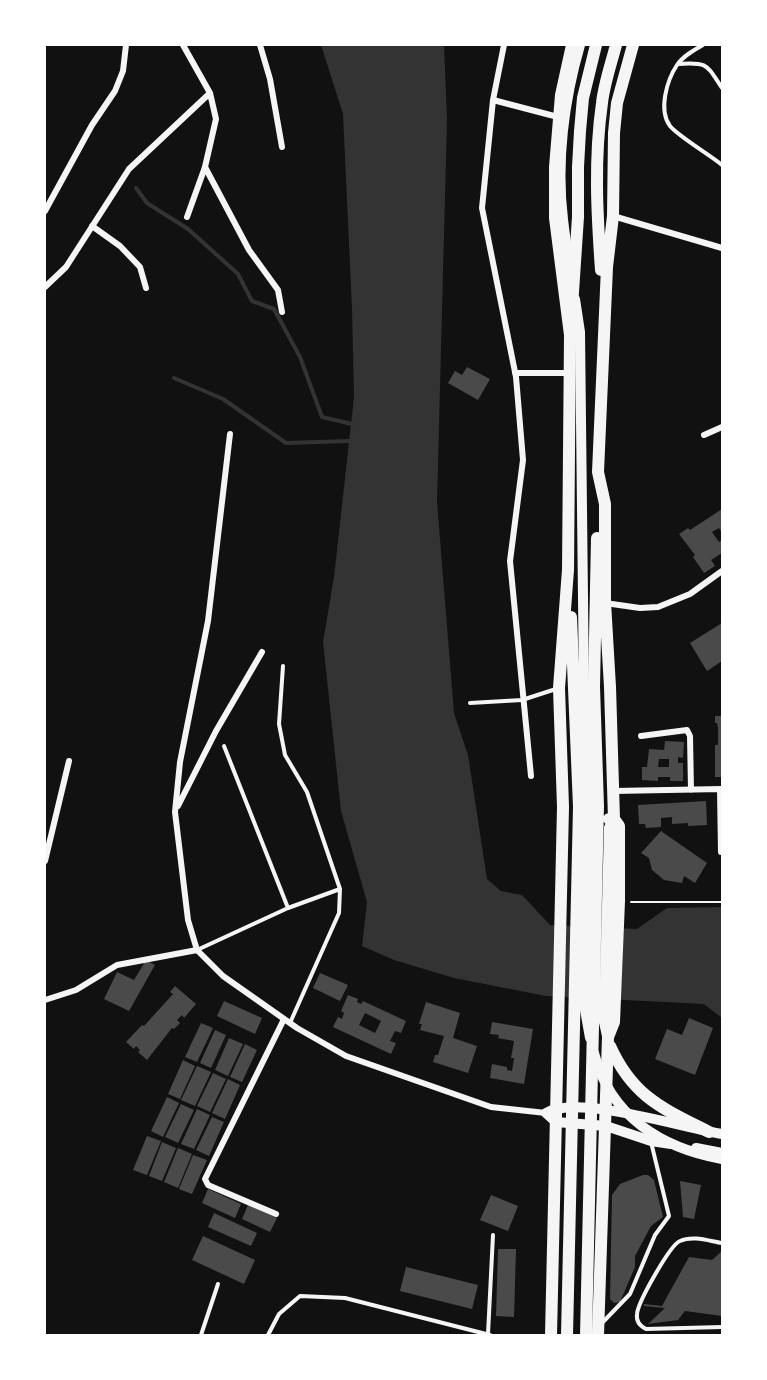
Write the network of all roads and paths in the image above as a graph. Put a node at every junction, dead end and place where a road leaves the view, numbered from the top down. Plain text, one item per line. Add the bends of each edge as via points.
1 (126, 45) edge
2 (183, 45) edge
3 (260, 45) edge
4 (504, 45) edge
5 (573, 45) edge
6 (580, 45) edge
7 (597, 45) edge
8 (616, 45) edge
9 (633, 45) edge
10 (703, 45) edge
11 (678, 64) junction
12 (722, 88) edge
13 (210, 93) junction
14 (493, 100) junction
15 (558, 117) junction
16 (282, 147) dead end
17 (722, 165) edge
18 (205, 167) junction
19 (45, 211) edge
20 (613, 216) junction
21 (187, 217) dead end
22 (92, 226) junction
23 (722, 248) edge
24 (45, 286) edge
25 (146, 288) dead end
26 (282, 312) dead end
27 (605, 334) junction
28 (570, 335) junction
29 (515, 373) junction
30 (570, 373) junction
31 (722, 427) edge
32 (230, 434) dead end
33 (704, 435) dead end
34 (598, 472) junction
35 (568, 570) junction
36 (722, 571) edge
37 (605, 603) junction
38 (262, 652) dead end
39 (284, 666) dead end
40 (559, 688) junction
41 (522, 700) junction
42 (470, 703) dead end
43 (641, 736) dead end
44 (224, 746) dead end
45 (69, 761) dead end
46 (531, 776) dead end
47 (721, 789) edge
48 (613, 790) junction
49 (691, 790) junction
50 (175, 812) junction
51 (614, 819) junction
52 (563, 820) junction
53 (721, 852) edge
54 (45, 861) edge
55 (340, 889) junction
56 (722, 902) edge
57 (615, 904) junction
58 (288, 909) junction
59 (197, 950) junction
60 (45, 1000) edge
61 (287, 1021) junction
62 (608, 1039) junction
63 (606, 1109) junction
64 (553, 1114) junction
65 (606, 1126) junction
66 (709, 1132) junction
67 (722, 1134) edge
68 (651, 1141) junction
69 (722, 1153) edge
70 (722, 1159) edge
71 (276, 1214) dead end
72 (494, 1235) dead end
73 (722, 1244) edge
74 (218, 1284) dead end
75 (722, 1327) edge
76 (666, 1328) junction
77 (598, 1331) edge
78 (201, 1335) edge
79 (268, 1335) edge
80 (489, 1335) edge
81 (551, 1335) edge
82 (567, 1335) edge
83 (586, 1335) edge
84 (666, 1335) edge

1 - 19 street via 123,71 115,91
2 - 13 street
3 - 16 street
4 - 14 street
5 - 15 highway
6 - 70 main road via 567,96 562,218 580,332 588,806 584,1004 595,1058 611,1094 627,1113 668,1144
7 - 28 highway via 582,109
8 - 27 highway via 602,101 597,168
9 - 20 highway via 617,104
10 - 11 lane
11 - 12 lane via 700,63 708,67
11 - 17 lane via 664,95 664,114 670,126
13 - 18 street via 216,119
13 - 22 street via 129,169
14 - 15 street
14 - 29 street via 482,208
15 - 28 highway via 555,218
18 - 21 street
18 - 26 street via 249,250 278,290
20 - 23 street
20 - 27 highway
22 - 24 street via 66,267
22 - 25 street via 140,267
27 - 34 highway
28 - 30 highway
29 - 30 street
29 - 41 street via 523,460 510,561
30 - 35 highway
31 - 33 street
32 - 50 street via 208,621 180,762
34 - 37 highway via 604,504
34 - 83 highway via 594,687 598,806
35 - 40 highway
35 - 82 highway via 579,807
36 - 37 street via 690,594 658,607
37 - 48 highway
38 - 50 street
39 - 55 lane via 279,724 285,755 307,792
40 - 41 lane
40 - 52 highway
41 - 42 lane
41 - 46 street
43 - 49 street via 687,730
44 - 58 lane
45 - 54 street
47 - 49 street
47 - 53 street
48 - 49 street
48 - 51 highway
50 - 59 street via 188,920
51 - 52 highway
51 - 57 highway via 619,826
52 - 64 highway
55 - 58 lane
55 - 61 lane via 339,913
56 - 57 path
57 - 62 highway
58 - 59 lane
59 - 60 street via 117,965 76,990
59 - 61 street via 224,976
61 - 64 street via 346,1056 381,1070 491,1107
61 - 71 street via 206,1179 208,1185
62 - 63 highway
62 - 66 highway via 632,1084 668,1111
63 - 64 main road
63 - 65 highway
63 - 66 main road
64 - 65 main road
64 - 81 highway
65 - 68 main road
65 - 77 highway
66 - 67 main road
68 - 69 main road
68 - 77 lane via 669,1216 655,1235 630,1294
72 - 80 lane
73 - 76 lane via 690,1238 678,1241 670,1250 636,1315 641,1327
74 - 78 lane
75 - 76 lane
76 - 84 lane
79 - 80 lane via 279,1314 300,1296 345,1298

